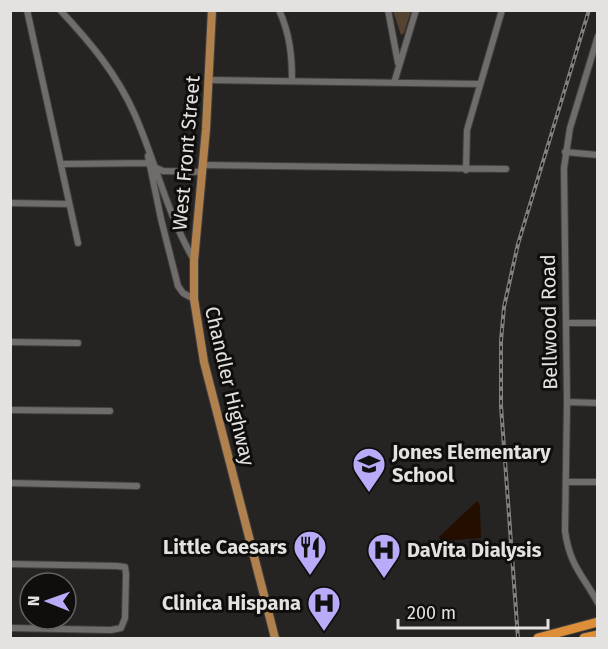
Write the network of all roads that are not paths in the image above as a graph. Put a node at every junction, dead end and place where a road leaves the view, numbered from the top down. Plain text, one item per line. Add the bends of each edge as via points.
1 (27, 10) edge
2 (60, 10) edge
3 (212, 10) edge
4 (279, 10) edge
5 (388, 10) edge
6 (416, 10) edge
7 (502, 10) edge
8 (597, 36) edge
9 (398, 64) junction
10 (210, 80) junction
11 (292, 81) junction
12 (394, 83) junction
13 (479, 84) junction
14 (565, 152) junction
15 (597, 155) edge
16 (62, 164) junction
17 (153, 165) junction
18 (202, 169) junction
19 (506, 169) dead end
20 (466, 170) junction
21 (10, 203) edge
22 (68, 204) junction
23 (78, 243) dead end
24 (194, 261) junction
25 (194, 299) junction
26 (566, 323) junction
27 (597, 323) edge
28 (10, 342) edge
29 (78, 344) dead end
30 (567, 402) junction
31 (597, 403) edge
32 (10, 410) edge
33 (110, 411) dead end
34 (566, 482) junction
35 (597, 482) edge
36 (10, 483) edge
37 (137, 486) dead end
38 (10, 564) edge
39 (597, 603) edge
40 (597, 622) edge
41 (585, 626) junction
42 (10, 628) edge
43 (590, 637) edge
44 (275, 639) edge
45 (538, 639) edge

1 - 16 street
2 - 17 street, Chandler Highway via 111,71 135,115
3 - 10 main road, West Front Street
4 - 11 street via 292,53
5 - 9 street
6 - 9 street
7 - 13 street
8 - 14 street, Bellwood Road
9 - 12 street
10 - 11 street
10 - 18 main road, West Front Street
11 - 12 street
12 - 13 street
13 - 20 street via 466,130
14 - 15 street
14 - 26 street, Bellwood Road
16 - 17 street
16 - 22 street
17 - 18 street via 163,171
17 - 24 street, Chandler Highway
17 - 25 street, Chandler Highway via 161,219 178,286
18 - 20 street
18 - 24 main road, West Front Street
19 - 20 street
21 - 22 street
22 - 23 street
24 - 25 main road, West Front Street
25 - 44 main road, Chandler Highway via 204,362
26 - 27 street
26 - 30 street, Bellwood Road
28 - 29 street
30 - 31 street
30 - 34 street, Bellwood Road
32 - 33 street
34 - 35 street
34 - 39 street, Bellwood Road via 568,549
36 - 37 street
38 - 42 street via 125,567 125,618 121,628
40 - 41 highway
41 - 43 street
41 - 45 highway

